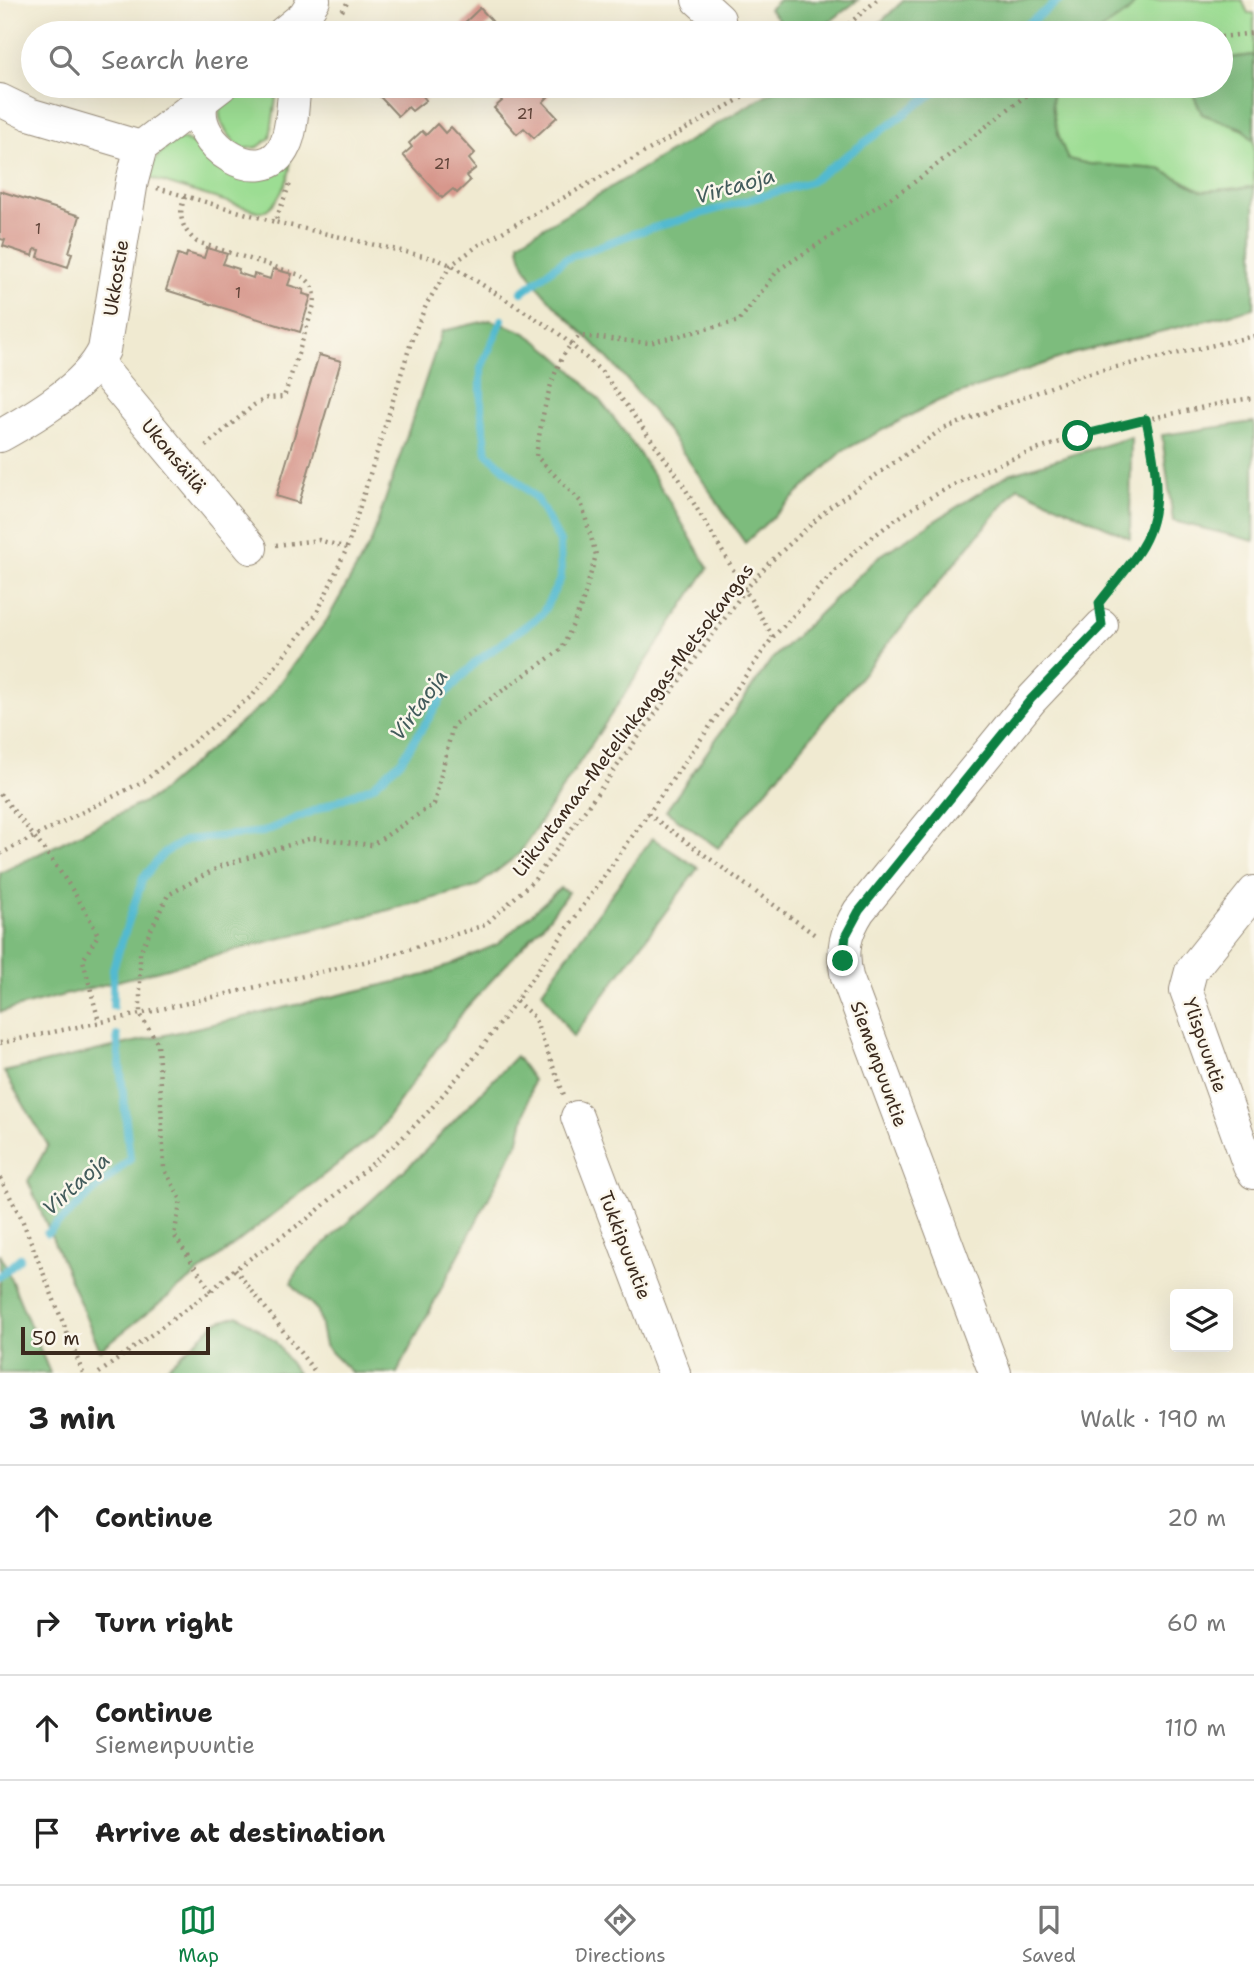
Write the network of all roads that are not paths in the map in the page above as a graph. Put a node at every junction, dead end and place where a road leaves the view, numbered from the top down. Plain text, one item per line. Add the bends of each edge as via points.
1 (207, 98) edge
2 (210, 98) edge
3 (293, 98) edge
4 (0, 100) edge
5 (141, 147) junction
6 (97, 364) junction
7 (0, 436) edge
8 (251, 548) road end
9 (1102, 625) road end
10 (1254, 892) edge
11 (577, 1117) road end
12 (1254, 1173) edge
13 (674, 1373) edge
14 (995, 1373) edge

1 - 5 street
2 - 3 street via 200,120 204,129 222,151 246,164 272,160 285,146
4 - 5 street via 29,114
5 - 6 street, Ukkostie via 104,350
6 - 7 street via 42,413
6 - 8 street, Ukonsäilä
9 - 14 street, Siemenpuuntie via 1031,699 859,911 843,948 847,977
10 - 12 street, Ylispuuntie via 1191,971 1186,990
11 - 13 street, Tukkipuuntie

